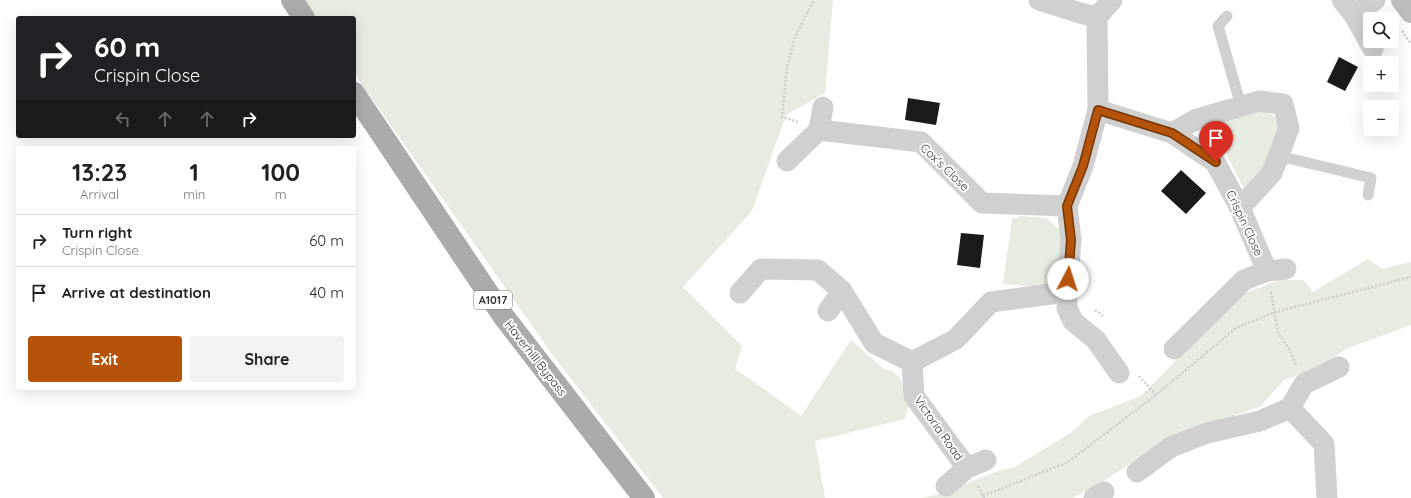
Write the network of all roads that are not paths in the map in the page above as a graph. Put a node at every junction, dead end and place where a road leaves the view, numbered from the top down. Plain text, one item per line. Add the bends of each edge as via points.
1 (292, 0) edge
2 (1039, 0) edge
3 (1112, 0) edge
4 (1375, 0) edge
5 (1402, 0) edge
6 (1348, 8) edge
7 (1411, 12) edge
8 (303, 16) edge
9 (1227, 16) dead end
10 (1097, 17) junction
11 (1374, 49) dead end
12 (356, 96) edge
13 (1241, 106) junction
14 (824, 107) dead end
15 (1098, 110) junction
16 (819, 130) junction
17 (1172, 133) junction
18 (1279, 156) junction
19 (787, 161) dead end
20 (1368, 195) dead end
21 (1067, 206) junction
22 (1240, 208) junction
23 (842, 290) junction
24 (1067, 292) junction
25 (740, 293) dead end
26 (828, 311) dead end
27 (1174, 349) dead end
28 (912, 362) junction
29 (1339, 366) dead end
30 (1119, 373) dead end
31 (1290, 408) junction
32 (1137, 472) dead end
33 (946, 486) dead end
34 (644, 498) edge
35 (1327, 498) edge

1 - 8 main road
2 - 10 street
3 - 10 street
4 - 6 street
5 - 7 street
6 - 11 street
9 - 13 lane via 1218,26
10 - 15 street
12 - 34 main road, Haverhill Bypass / A1017 via 504,317
13 - 17 street via 1197,119
13 - 18 street via 1259,101 1283,104 1289,128
14 - 16 street
15 - 17 street, Crispin Close
15 - 21 street via 1083,166
16 - 19 street
16 - 21 street, Cox's Close via 921,142 982,203
17 - 22 street, Crispin Close via 1216,162
18 - 20 lane via 1371,178
18 - 22 street via 1272,173
21 - 24 street via 1071,240
22 - 27 street, Crispin Close via 1276,270 1244,280
23 - 25 street via 818,270 761,269
23 - 26 street
23 - 28 street via 874,343
24 - 28 street via 992,302 956,339
24 - 30 street via 1067,308 1073,321 1096,340
28 - 33 street, Victoria Road via 914,396 976,470
29 - 31 street via 1304,384
31 - 32 street via 1260,421 1207,434 1171,447
31 - 35 street via 1324,444

